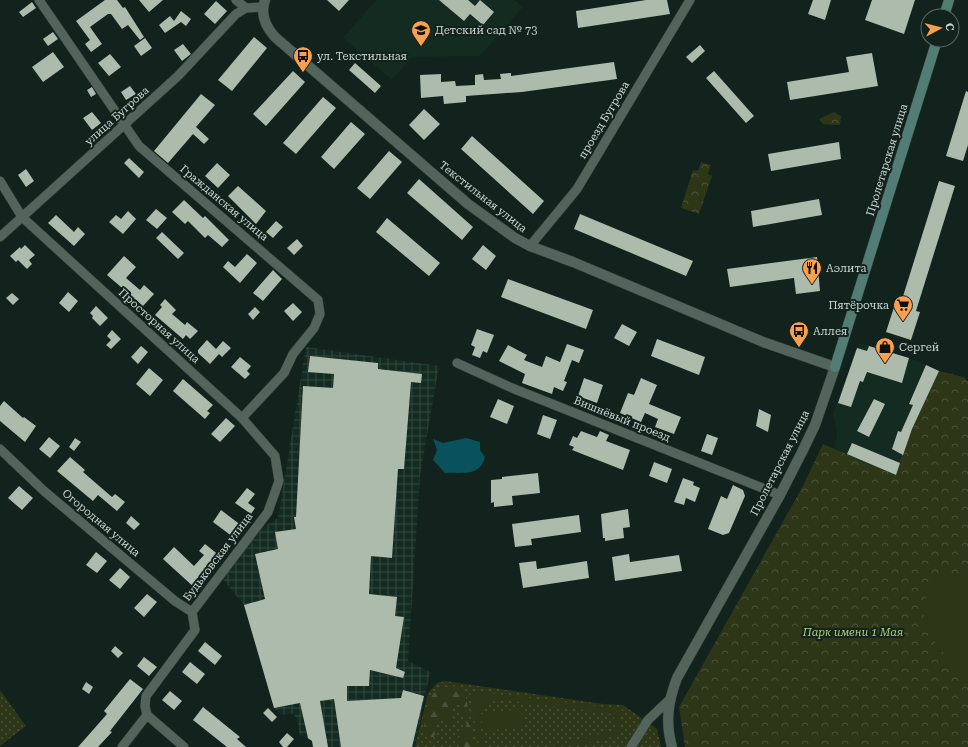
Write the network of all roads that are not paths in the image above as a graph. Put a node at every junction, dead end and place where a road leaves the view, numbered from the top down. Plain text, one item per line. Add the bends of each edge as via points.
1 (39, 0) edge
2 (236, 0) edge
3 (690, 0) edge
4 (263, 4) edge
5 (246, 8) junction
6 (935, 48) edge
7 (124, 126) junction
8 (0, 182) edge
9 (22, 217) junction
10 (0, 237) edge
11 (530, 246) junction
12 (457, 363) dead end
13 (835, 367) junction
14 (242, 418) junction
15 (0, 449) edge
16 (275, 456) joint
17 (780, 495) junction
18 (192, 612) junction
19 (669, 700) junction
20 (147, 715) junction
21 (122, 747) edge
22 (184, 747) edge
23 (631, 747) edge
24 (672, 747) edge

1 - 7 street, Гражданская улица
2 - 5 street
3 - 11 street, проезд Бугрова via 577,189
4 - 5 street, Текстильная улица
4 - 11 street, Текстильная улица via 267,28 295,56 468,204
5 - 7 street, улица Бугрова via 236,14 178,76
6 - 13 main road, Пролетарская улица
7 - 9 street, улица Бугрова
7 - 14 street, Гражданская улица via 138,146 318,300 321,308 314,328 293,354 284,373
8 - 9 street, Просторная улица
9 - 10 street, улица Бугрова
9 - 14 street, Просторная улица
11 - 13 street, Текстильная улица via 763,342
12 - 17 street, Вишнёвый проезд via 512,388
13 - 17 street, Пролетарская улица via 815,425
14 - 16 street, Просторная улица
15 - 18 street, Огородная улица via 44,491 175,601
16 - 18 street, Будьковская улица via 278,481 268,512
17 - 19 street, Пролетарская улица via 677,678
18 - 20 street, Будьковская улица via 195,630 146,696
19 - 23 street via 648,720
19 - 24 street, Пролетарская улица via 667,714
20 - 21 street
20 - 22 street

